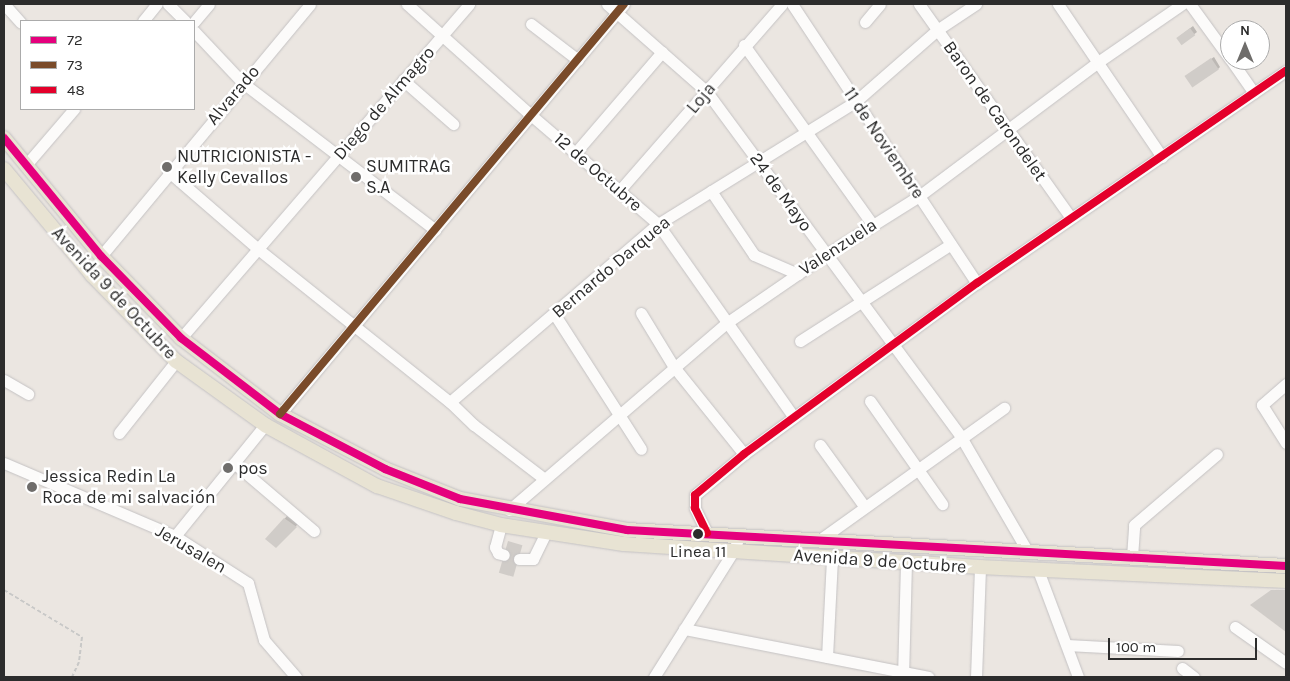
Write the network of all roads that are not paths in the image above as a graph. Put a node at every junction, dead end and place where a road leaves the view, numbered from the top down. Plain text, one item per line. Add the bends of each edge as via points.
1 (4, 4) edge
2 (157, 4) edge
3 (168, 4) edge
4 (209, 4) edge
5 (310, 4) edge
6 (407, 4) edge
7 (469, 4) edge
8 (607, 4) edge
9 (782, 4) edge
10 (792, 4) edge
11 (880, 4) edge
12 (919, 4) edge
13 (976, 4) edge
14 (1058, 4) edge
15 (1182, 4) edge
16 (1190, 4) edge
17 (620, 8) edge
18 (144, 20) edge
19 (184, 20) edge
20 (195, 21) edge
21 (20, 22) edge
22 (865, 22) dead end
23 (530, 24) dead end
24 (937, 30) junction
25 (195, 32) edge
26 (443, 34) junction
27 (744, 46) junction
28 (1220, 46) edge
29 (662, 52) junction
30 (578, 60) junction
31 (1098, 62) junction
32 (1237, 70) edge
33 (1286, 71) edge
34 (403, 80) junction
35 (243, 83) junction
36 (707, 92) junction
37 (1254, 93) junction
38 (856, 101) junction
39 (73, 110) edge
40 (532, 116) junction
41 (453, 124) dead end
42 (807, 131) junction
43 (1009, 131) junction
44 (4, 138) edge
45 (576, 152) junction
46 (339, 155) junction
47 (1162, 157) junction
48 (759, 162) junction
49 (26, 165) junction
50 (4, 169) edge
51 (168, 171) junction
52 (619, 191) junction
53 (711, 191) junction
54 (919, 196) junction
55 (1071, 218) junction
56 (658, 224) junction
57 (872, 225) junction
58 (435, 230) junction
59 (951, 244) junction
60 (258, 249) junction
61 (827, 254) junction
62 (101, 256) junction
63 (798, 274) junction
64 (977, 283) junction
65 (861, 301) junction
66 (641, 313) dead end
67 (555, 315) junction
68 (726, 324) junction
69 (352, 326) junction
70 (181, 338) junction
71 (800, 341) dead end
72 (893, 346) junction
73 (176, 360) junction
74 (674, 367) junction
75 (4, 380) edge
76 (1286, 384) edge
77 (28, 394) dead end
78 (870, 401) dead end
79 (450, 402) junction
80 (1004, 408) dead end
81 (280, 414) junction
82 (619, 414) junction
83 (793, 416) junction
84 (265, 425) junction
85 (119, 433) dead end
86 (961, 437) junction
87 (1286, 443) edge
88 (820, 445) dead end
89 (641, 449) dead end
90 (744, 454) junction
91 (1217, 454) dead end
92 (4, 463) edge
93 (234, 463) junction
94 (917, 468) junction
95 (543, 478) junction
96 (942, 504) dead end
97 (864, 506) junction
98 (509, 510) junction
99 (501, 525) junction
100 (314, 530) dead end
101 (546, 532) junction
102 (707, 533) junction
103 (175, 536) junction
104 (739, 536) junction
105 (818, 541) junction
106 (734, 550) junction
107 (1028, 552) junction
108 (504, 555) dead end
109 (1132, 557) junction
110 (519, 558) dead end
111 (832, 558) junction
112 (906, 563) junction
113 (1286, 566) edge
114 (980, 567) junction
115 (1038, 570) junction
116 (1285, 584) edge
117 (1235, 627) dead end
118 (684, 629) junction
119 (1067, 645) junction
120 (1178, 651) dead end
121 (826, 657) junction
122 (1286, 663) edge
123 (1182, 668) dead end
124 (903, 675) edge
125 (296, 677) edge
126 (654, 677) edge
127 (928, 677) edge
128 (976, 677) edge
129 (1078, 677) edge
130 (1194, 677) edge

1 - 21 street
2 - 18 street
3 - 19 street
4 - 20 street
5 - 35 street, Alvarado
6 - 26 street, 12 de Octubre
7 - 26 street, Diego de Almagro
8 - 17 street, 24 de Mayo
9 - 27 street, Loja
10 - 38 street, 11 de Noviembre
11 - 22 street
12 - 24 street, Baron de Carondelet
13 - 24 street, Bernardo Darquea
14 - 31 street
15 - 31 street, Valenzuela
16 - 28 street
17 - 29 street, 24 de Mayo
17 - 30 street
23 - 30 street
24 - 38 street, Bernardo Darquea
24 - 43 street, Baron de Carondelet
25 - 35 street
26 - 34 street, Diego de Almagro
26 - 40 street, 12 de Octubre
27 - 36 street, Loja
27 - 42 street
29 - 36 street, 24 de Mayo
29 - 45 street
30 - 40 street
31 - 43 street, Valenzuela
31 - 47 street
32 - 37 street
33 - 37 street
34 - 41 street
34 - 46 street, Diego de Almagro
35 - 46 street
35 - 51 street, Alvarado
36 - 48 street, 24 de Mayo
36 - 52 street, Loja
37 - 47 street
38 - 42 street, Bernardo Darquea
38 - 54 street, 11 de Noviembre
39 - 49 street
40 - 45 street, 12 de Octubre
40 - 58 street
42 - 48 street, Bernardo Darquea
42 - 57 street
43 - 54 street, Valenzuela
43 - 55 street, Baron de Carondelet
44 - 49 main road, Avenida 9 de Octubre
45 - 52 street, 12 de Octubre
46 - 58 street
46 - 60 street, Diego de Almagro
47 - 55 street
48 - 53 street, Bernardo Darquea
48 - 61 street, 24 de Mayo
49 - 62 main road, Avenida 9 de Octubre
50 - 73 main road, Avenida 9 de Octubre via 92,275
51 - 60 street
51 - 62 street, Alvarado
52 - 56 street, 12 de Octubre
53 - 56 street, Bernardo Darquea
53 - 63 street via 754,255
54 - 57 street, Valenzuela
54 - 59 street, 11 de Noviembre
55 - 64 street
56 - 67 street, Bernardo Darquea
56 - 68 street, 12 de Octubre
57 - 61 street, Valenzuela
58 - 69 street
59 - 64 street, 11 de Noviembre
59 - 65 street
60 - 69 street
60 - 70 street, Diego de Almagro
61 - 63 street, Valenzuela
61 - 65 street, 24 de Mayo
62 - 70 main road, Avenida 9 de Octubre
63 - 68 street, Valenzuela
64 - 72 street
65 - 71 street
65 - 72 street, 24 de Mayo
66 - 74 street
67 - 79 street, Bernardo Darquea
67 - 82 street
68 - 74 street, Valenzuela
68 - 83 street, 12 de Octubre
69 - 79 street
69 - 81 street
70 - 81 main road, Avenida 9 de Octubre
72 - 83 street
72 - 86 street, 24 de Mayo
73 - 84 main road, Avenida 9 de Octubre
73 - 85 street
74 - 82 street, Valenzuela
74 - 90 street
75 - 77 street
76 - 87 street via 1262,405
78 - 94 street
79 - 95 street via 474,425
80 - 86 street
81 - 98 main road, Avenida 9 de Octubre via 385,469 460,499
82 - 89 street
82 - 95 street, Valenzuela
83 - 90 street
84 - 93 street
84 - 99 main road, Avenida 9 de Octubre via 377,486
86 - 94 street
86 - 107 street, 24 de Mayo
88 - 97 street
90 - 102 street via 696,495 695,508
91 - 109 street via 1134,525
92 - 103 street, Jerusalen
93 - 100 street
93 - 103 street
94 - 96 street
94 - 97 street
95 - 98 street, Valenzuela
97 - 105 street
98 - 102 main road, Avenida 9 de Octubre via 627,530
99 - 101 main road, Avenida 9 de Octubre
99 - 108 street via 495,548
101 - 106 main road, Avenida 9 de Octubre via 624,544
101 - 110 street via 533,559
102 - 104 main road, Avenida 9 de Octubre
103 - 125 street, Jerusalen via 248,583 264,640
104 - 105 main road, Avenida 9 de Octubre
104 - 106 street
105 - 107 main road, Avenida 9 de Octubre
106 - 111 main road, Avenida 9 de Octubre
106 - 118 street
107 - 109 main road, Avenida 9 de Octubre
109 - 113 main road, Avenida 9 de Octubre
111 - 112 main road, Avenida 9 de Octubre
111 - 121 street
112 - 114 main road, Avenida 9 de Octubre
112 - 124 street
114 - 115 main road, Avenida 9 de Octubre
114 - 128 street
115 - 116 main road, Avenida 9 de Octubre
115 - 119 street
117 - 122 street
118 - 121 street
118 - 126 street
119 - 120 street
119 - 129 street
121 - 124 street
123 - 130 street
124 - 127 street

